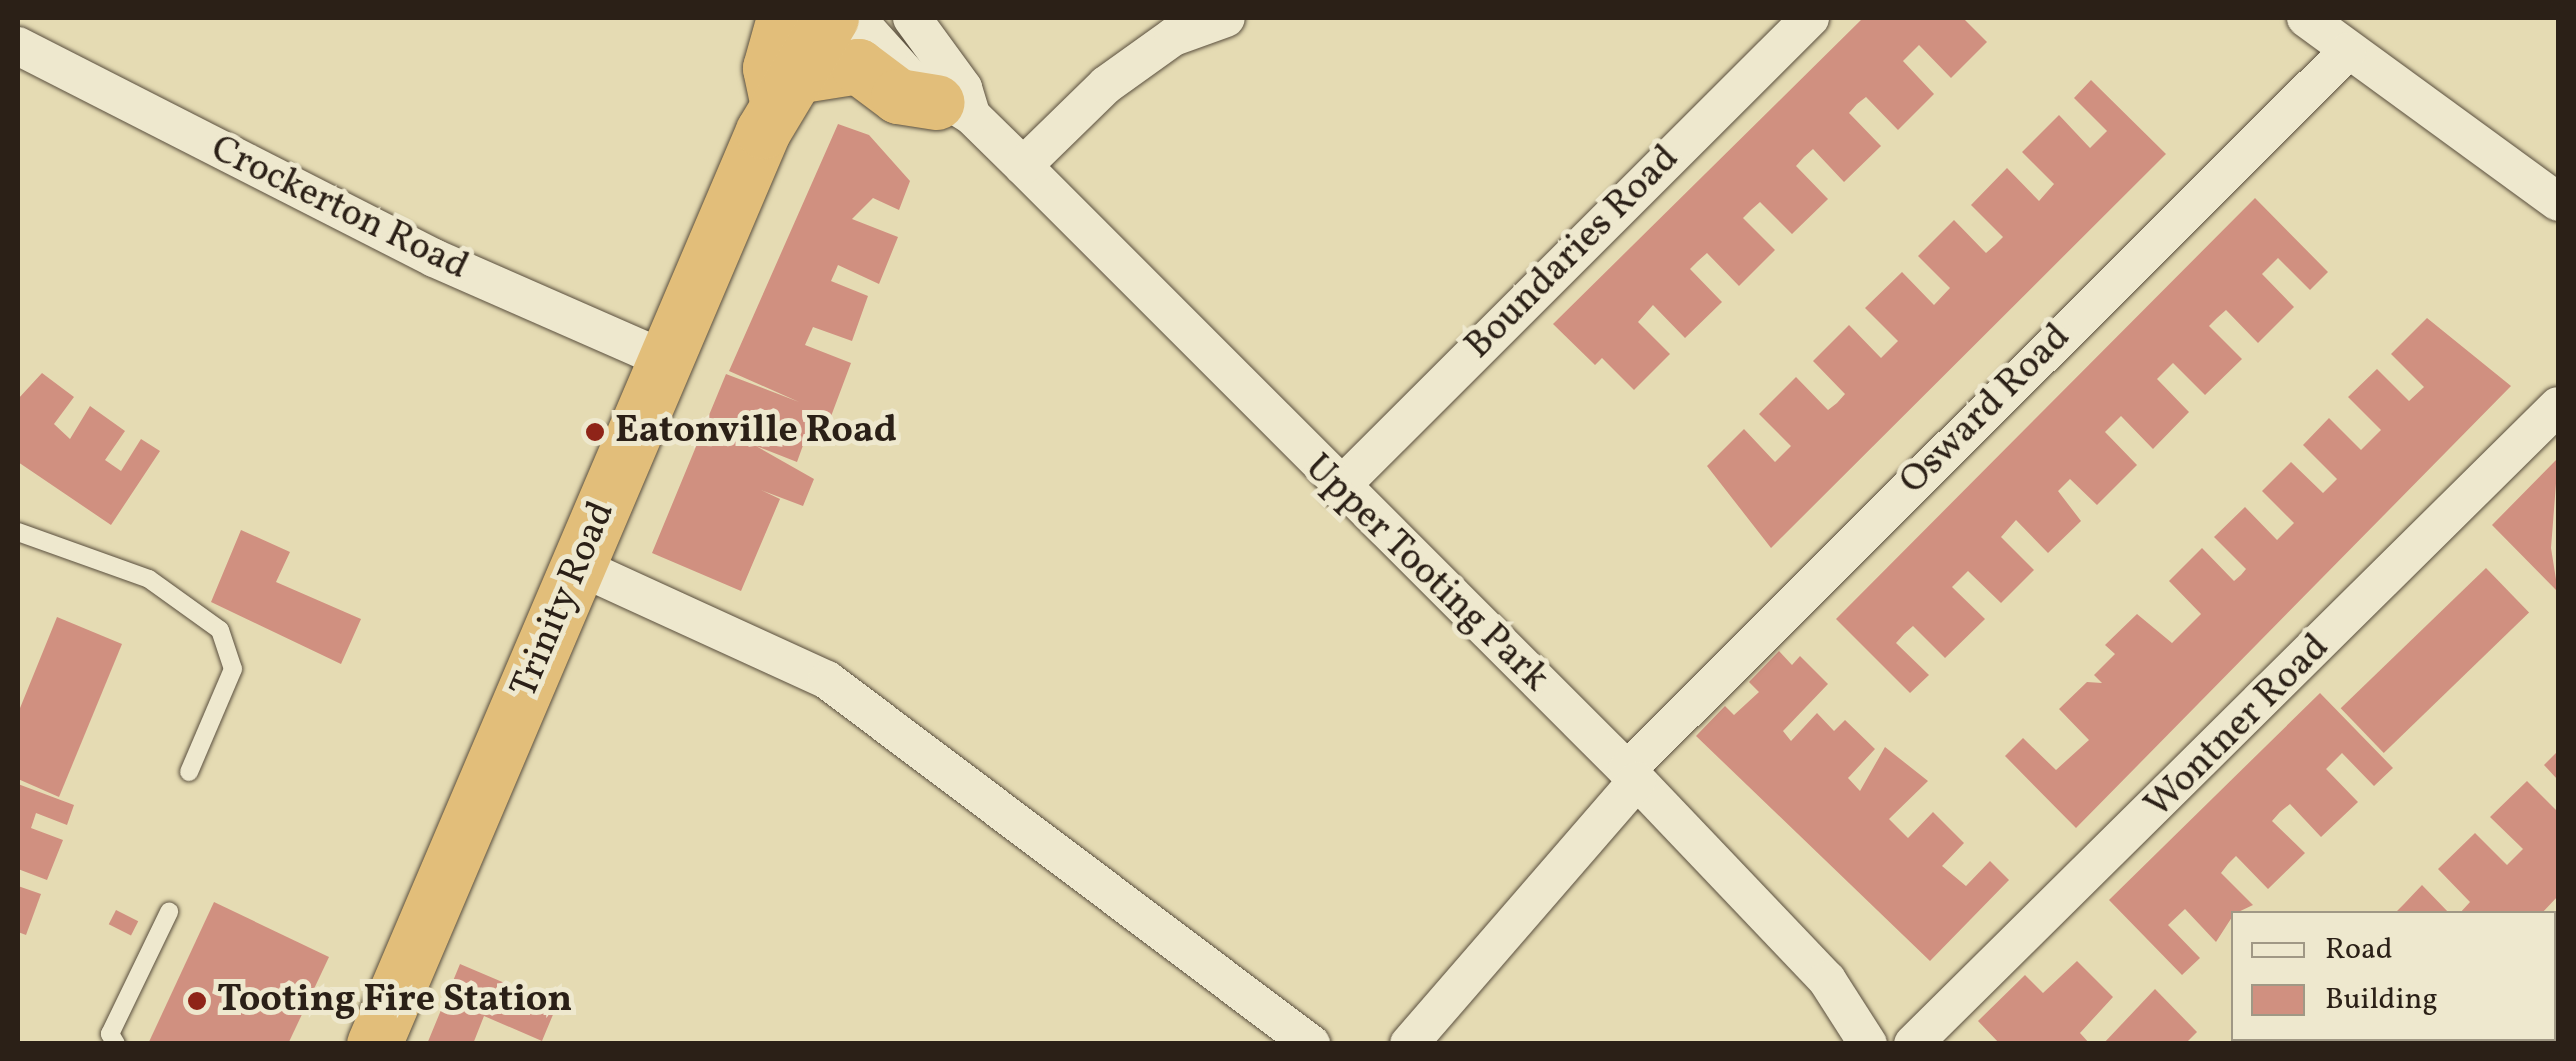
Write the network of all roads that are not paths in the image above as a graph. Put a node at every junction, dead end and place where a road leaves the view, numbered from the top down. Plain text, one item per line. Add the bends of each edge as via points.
1 (784, 18) edge
2 (831, 18) edge
3 (856, 18) edge
4 (912, 18) edge
5 (1226, 18) edge
6 (1810, 18) edge
7 (2306, 18) edge
8 (18, 46) edge
9 (2347, 52) junction
10 (786, 88) junction
11 (954, 108) junction
12 (1023, 166) junction
13 (2558, 202) edge
14 (666, 360) junction
15 (2558, 406) edge
16 (1338, 489) junction
17 (18, 532) edge
18 (578, 566) junction
19 (189, 772) dead end
20 (1632, 776) junction
21 (169, 912) dead end
22 (116, 1044) edge
23 (374, 1044) edge
24 (1310, 1044) edge
25 (1409, 1044) edge
26 (1868, 1044) edge
27 (1913, 1044) edge

1 - 10 highway, Trinity Road via 770,68
2 - 10 highway, Trinity Road
3 - 11 street, Upper Tooting Park
4 - 11 street, Upper Tooting Park via 963,88
5 - 12 street via 1173,37 1106,85
6 - 16 street, Boundaries Road
7 - 9 street
8 - 14 street, Crockerton Road via 434,258
9 - 13 street
9 - 20 street, Osward Road
10 - 11 highway via 858,66 898,96
10 - 14 highway, Trinity Road
11 - 12 street, Upper Tooting Park
12 - 16 street, Upper Tooting Park
14 - 18 highway, Trinity Road
15 - 27 street, Wontner Road
16 - 20 street, Upper Tooting Park
17 - 19 lane via 150,579 220,630 233,670
18 - 23 highway, Trinity Road
18 - 24 street via 827,680
20 - 25 street, Osward Road
20 - 26 street, Upper Tooting Park via 1828,980
21 - 22 lane via 110,1034

